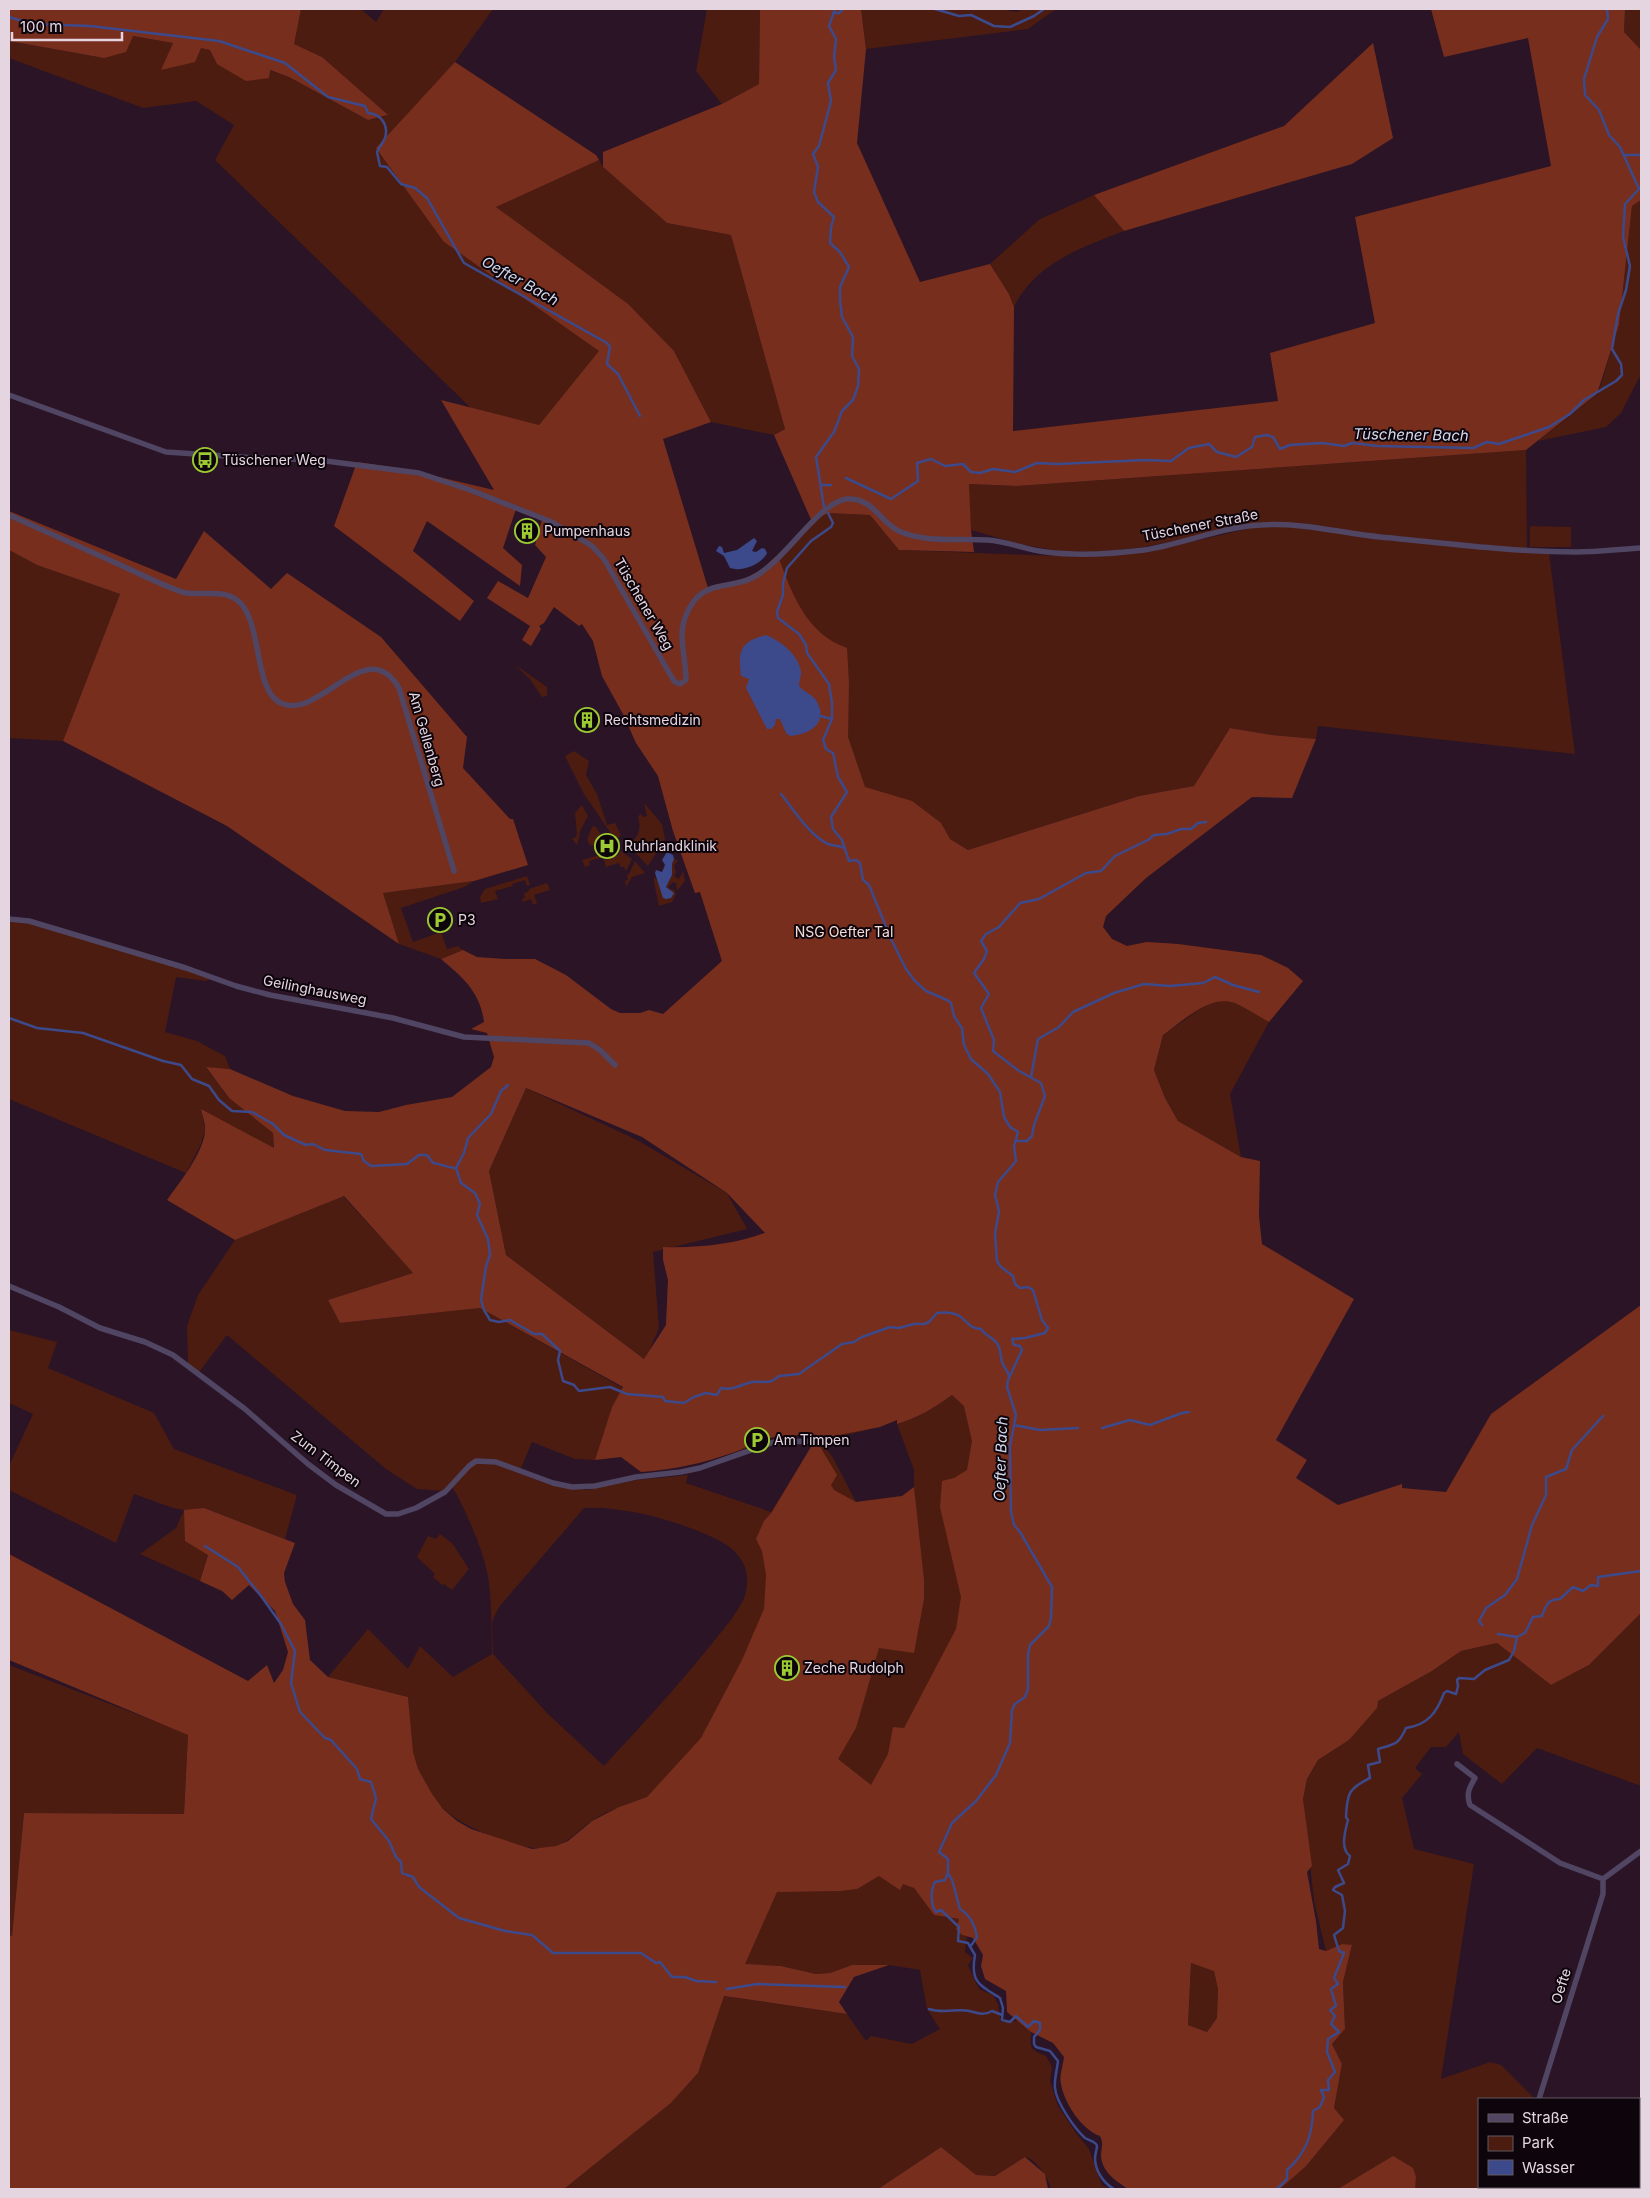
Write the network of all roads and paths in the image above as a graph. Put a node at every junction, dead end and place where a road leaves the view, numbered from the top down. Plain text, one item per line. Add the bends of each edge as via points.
1 (9, 395) edge
2 (836, 502) joint
3 (9, 515) edge
4 (1641, 548) edge
5 (454, 871) dead end
6 (9, 919) edge
7 (615, 1065) dead end
8 (9, 1286) edge
9 (820, 1441) dead end
10 (1457, 1764) dead end
11 (1641, 1851) edge
12 (1602, 1879) junction
13 (1539, 2098) edge

1 - 2 street, Tüschener Weg via 166,452 318,460 419,473 545,519 592,546 604,559 671,676 680,684 686,680 682,625 699,595 707,589 742,582 767,570
2 - 4 street, Tüschener Straße via 861,500 871,505 898,531 921,538 991,540 1057,554 1144,550 1260,525 1527,550 1578,552
3 - 5 street, Am Gellenberg via 180,591 225,595 238,600 249,615 269,689 283,704 303,703 367,670 380,670 389,675 399,688
6 - 7 street, Geilinghausweg via 36,923 270,995 393,1018 464,1037 589,1043
8 - 9 street, Zum Timpen via 100,1328 173,1355 246,1409 336,1485 386,1514 416,1508 445,1492 476,1462 496,1462 572,1487 595,1486 700,1468 774,1442
10 - 12 street via 1475,1778 1467,1798 1470,1805 1560,1863
11 - 12 street
12 - 13 street, Oefte via 1603,1894

